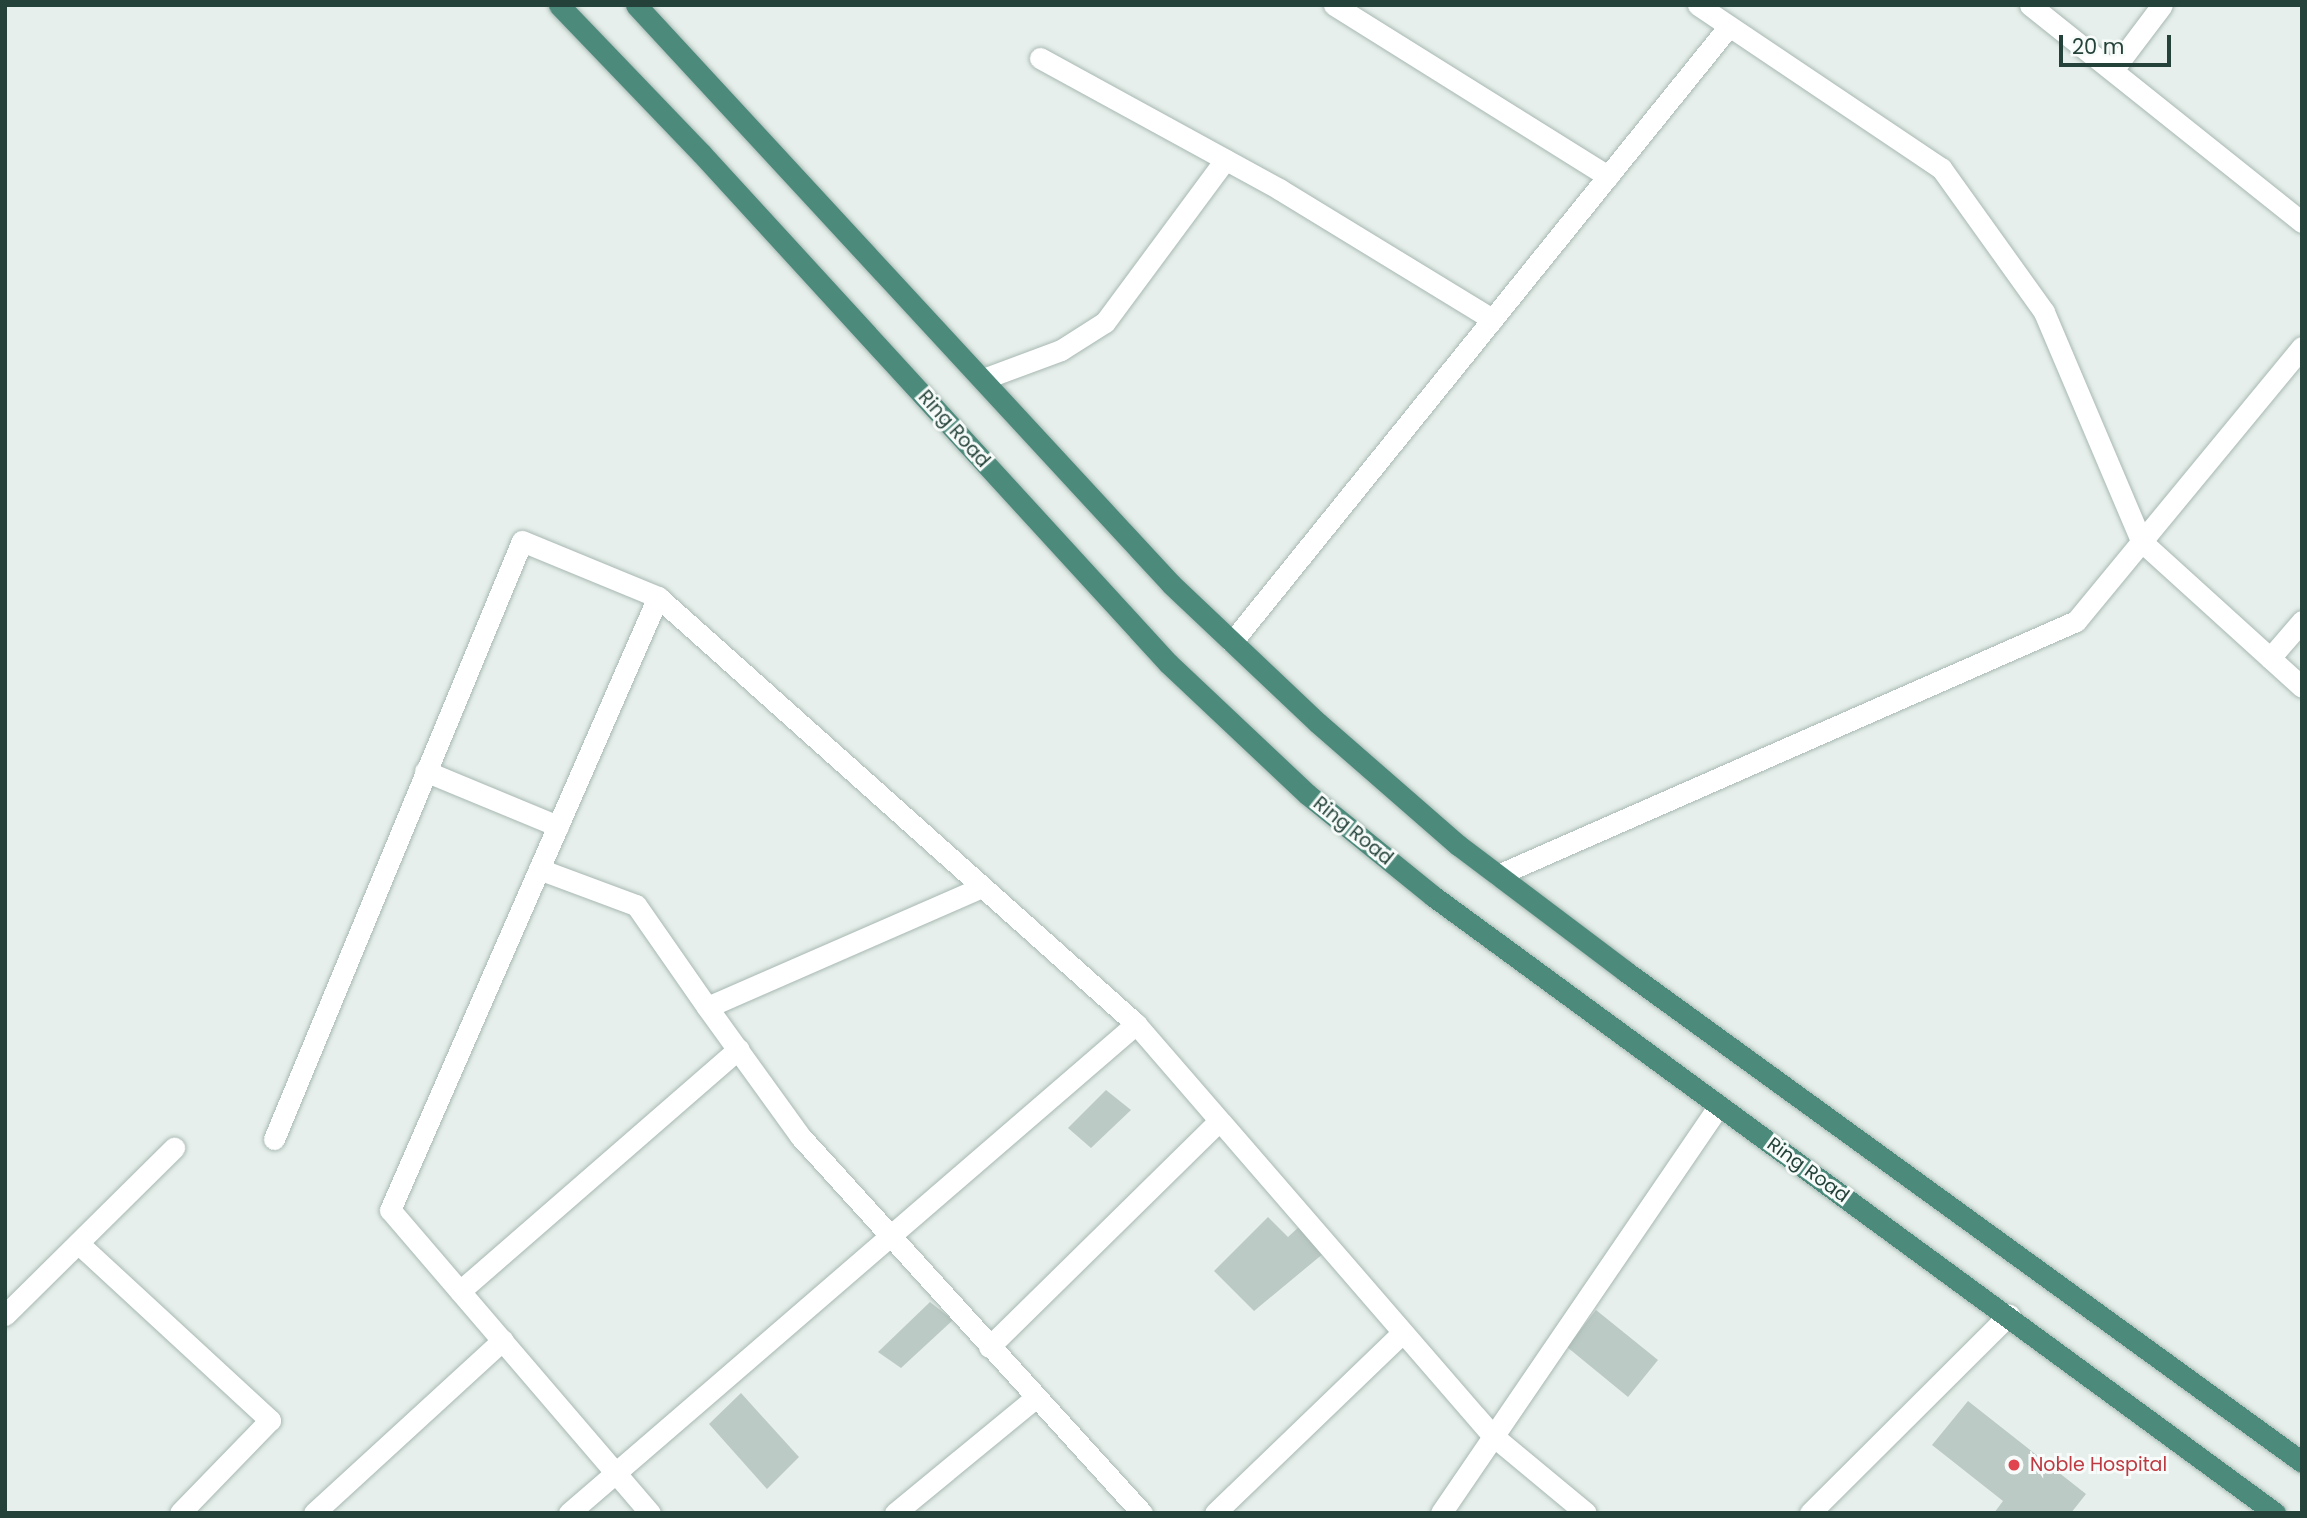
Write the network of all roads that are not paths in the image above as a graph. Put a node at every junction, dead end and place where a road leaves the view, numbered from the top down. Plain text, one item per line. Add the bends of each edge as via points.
1 (559, 5) edge
2 (636, 5) edge
3 (1334, 5) edge
4 (1698, 5) edge
5 (2030, 5) edge
6 (2162, 5) edge
7 (1729, 26) junction
8 (1040, 58) dead end
9 (2113, 69) junction
10 (1225, 160) junction
11 (1608, 176) junction
12 (2302, 222) edge
13 (1492, 319) junction
14 (2302, 347) edge
15 (983, 379) junction
16 (2141, 541) junction
17 (658, 597) junction
18 (2302, 621) edge
19 (1232, 642) junction
20 (2270, 659) junction
21 (2302, 687) edge
22 (425, 771) junction
23 (558, 827) junction
24 (539, 869) junction
25 (1498, 875) junction
26 (982, 887) junction
27 (707, 1007) junction
28 (1136, 1024) junction
29 (738, 1049) junction
30 (1719, 1106) junction
31 (1219, 1121) junction
32 (274, 1139) dead end
33 (174, 1148) dead end
34 (889, 1237) junction
35 (79, 1244) junction
36 (460, 1291) junction
37 (5, 1315) edge
38 (2009, 1315) junction
39 (1401, 1334) junction
40 (503, 1340) junction
41 (989, 1347) junction
42 (1036, 1397) junction
43 (1492, 1435) junction
44 (2302, 1462) edge
45 (617, 1471) junction
46 (180, 1513) edge
47 (314, 1513) edge
48 (569, 1513) edge
49 (650, 1513) edge
50 (895, 1513) edge
51 (1142, 1513) edge
52 (1215, 1513) edge
53 (1441, 1513) edge
54 (1586, 1513) edge
55 (1810, 1513) edge
56 (2275, 1513) edge

1 - 30 highway, Ring Road via 701,153 1168,663 1307,794 1433,896
2 - 15 highway
3 - 11 street
4 - 7 street
5 - 9 street
6 - 9 street
7 - 11 street
7 - 16 street via 1941,167 2043,312
8 - 10 street
9 - 12 street
10 - 13 street
10 - 15 street via 1105,322 1061,350
11 - 13 street
13 - 19 street
14 - 16 street
15 - 19 highway via 1171,584
16 - 20 street
16 - 25 street via 2076,621
17 - 22 street via 522,541
17 - 23 street
17 - 26 street
18 - 20 street
19 - 25 highway via 1318,723
20 - 21 street
22 - 23 street
22 - 32 street
23 - 24 street
24 - 27 street via 636,905
24 - 36 street via 390,1210
25 - 44 highway
26 - 27 street
26 - 28 street
27 - 29 street
28 - 31 street
28 - 34 street
29 - 34 street via 800,1136
29 - 36 street
30 - 38 highway, Ring Road
30 - 43 street
31 - 39 street
31 - 41 street
33 - 35 street
34 - 41 street
34 - 45 street
35 - 37 street
35 - 46 street via 270,1420
36 - 40 street
38 - 55 street
38 - 56 highway, Ring Road
39 - 43 street
39 - 52 street
40 - 45 street
40 - 47 street
41 - 42 street
42 - 50 street
42 - 51 street
43 - 53 street
43 - 54 street
45 - 48 street
45 - 49 street

